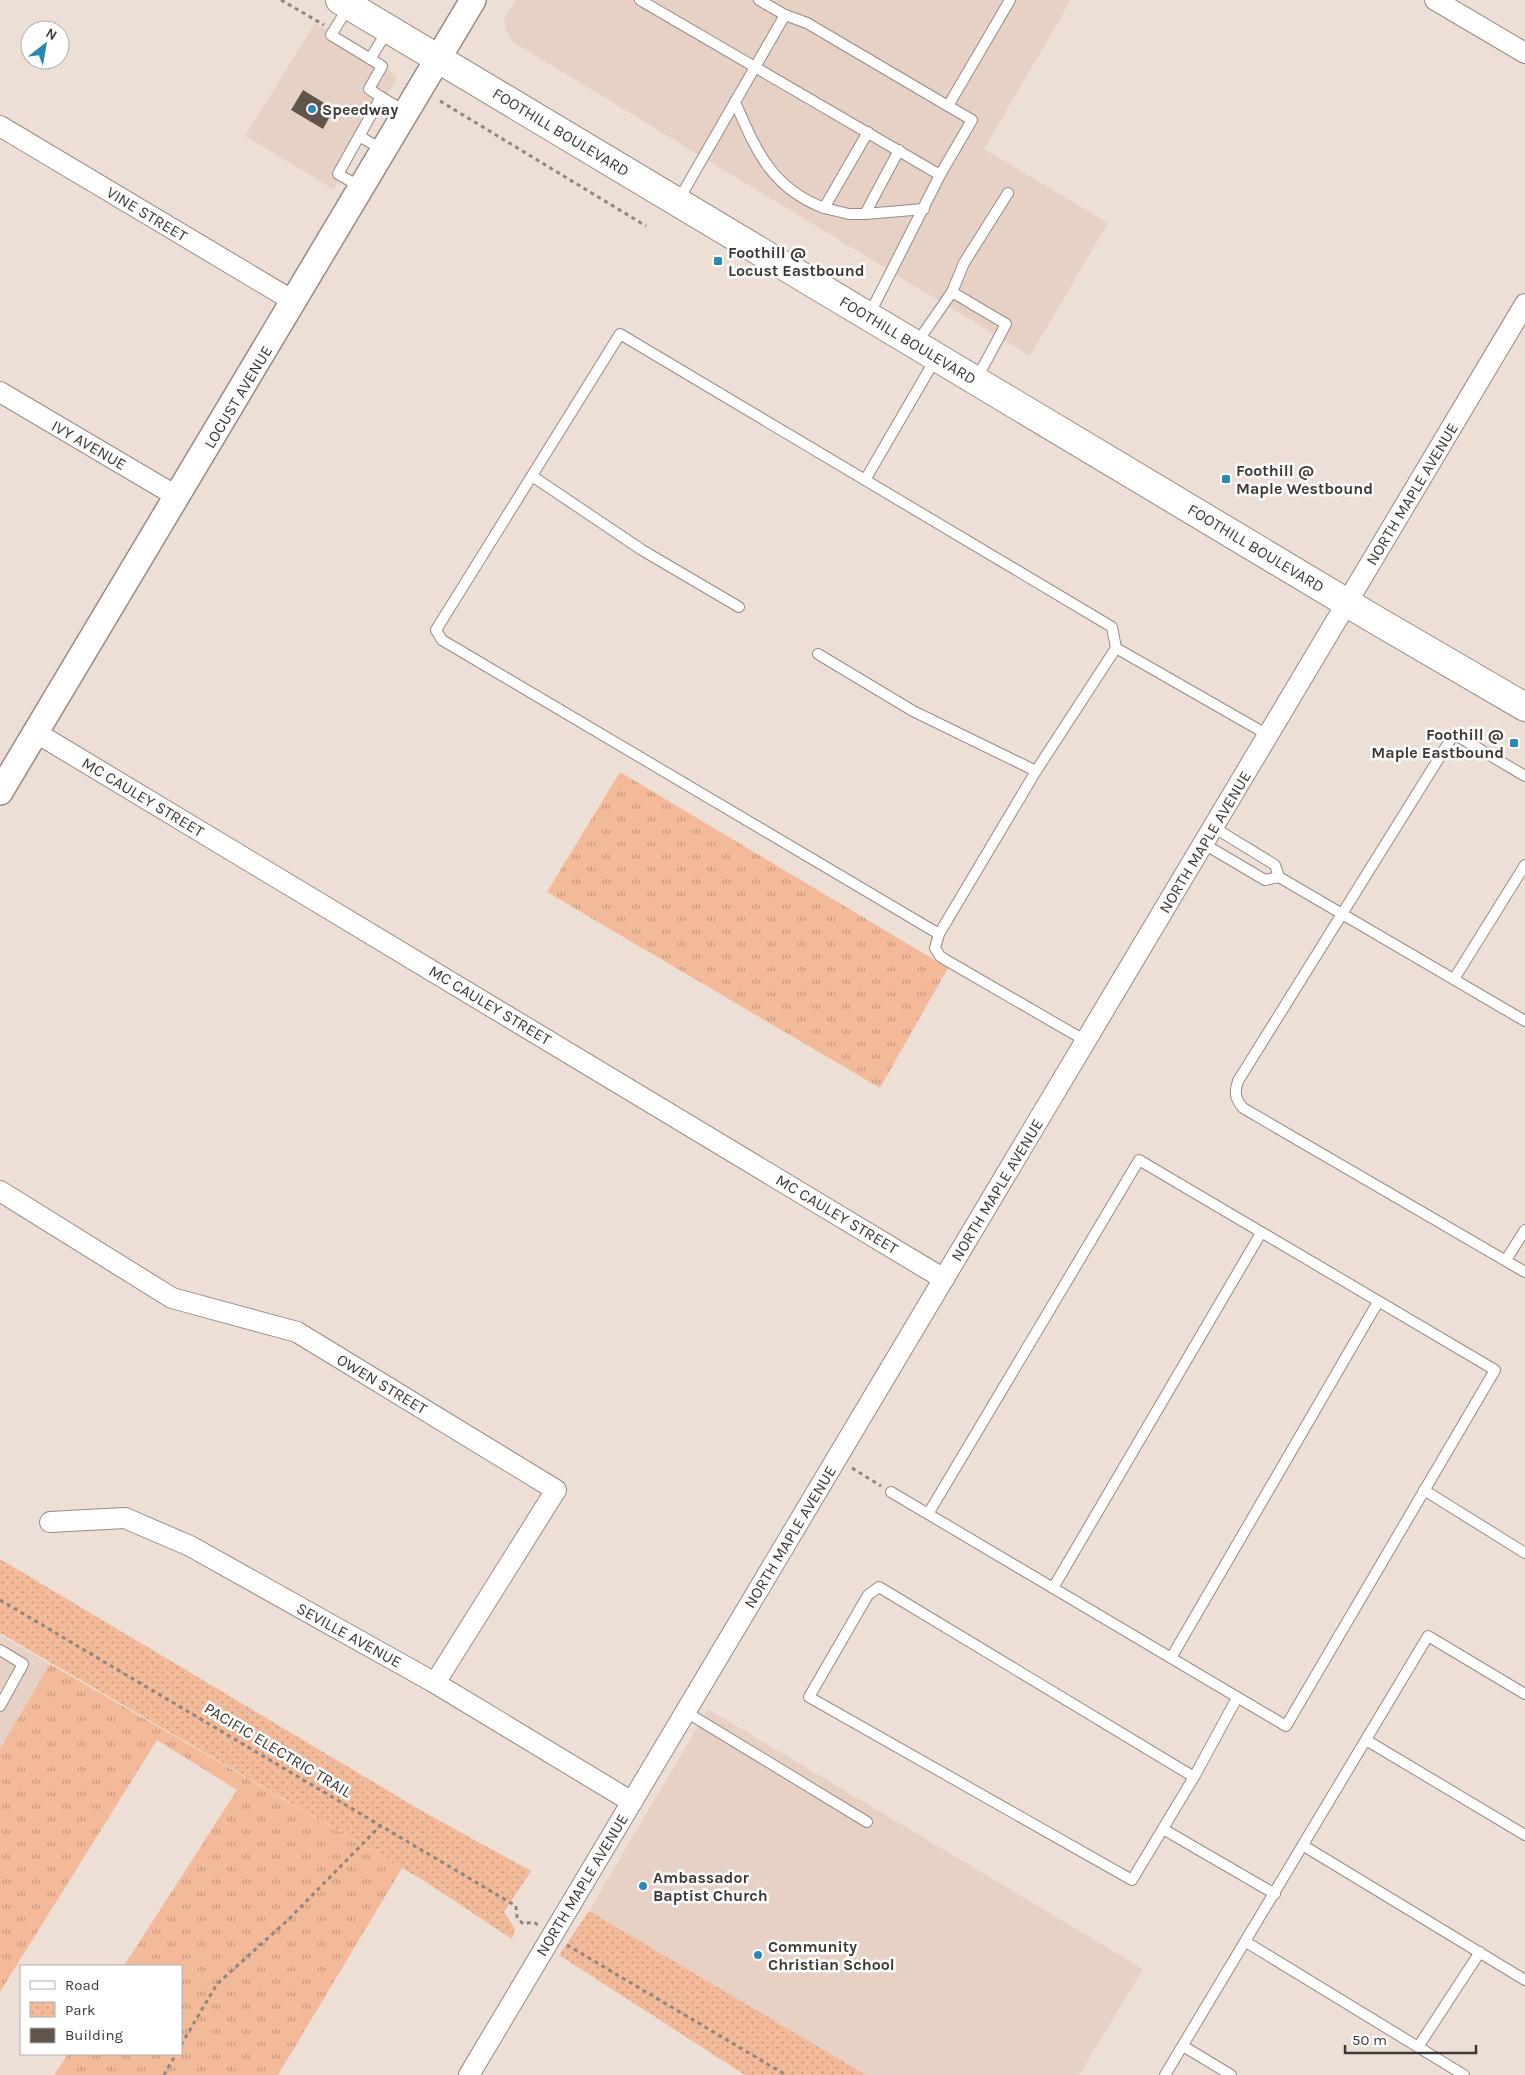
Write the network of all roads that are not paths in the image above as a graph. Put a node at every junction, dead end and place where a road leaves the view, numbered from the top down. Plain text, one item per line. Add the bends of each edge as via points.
1 (473, 0) edge
2 (640, 0) edge
3 (759, 0) edge
4 (1010, 0) edge
5 (1435, 0) edge
6 (345, 3) edge
7 (785, 15) junction
8 (389, 29) junction
9 (1525, 53) edge
10 (370, 59) junction
11 (438, 59) junction
12 (754, 67) junction
13 (381, 97) junction
14 (734, 102) junction
15 (948, 106) junction
16 (407, 112) junction
17 (0, 126) edge
18 (868, 132) junction
19 (359, 136) junction
20 (384, 150) junction
21 (899, 150) junction
22 (940, 175) junction
23 (362, 188) junction
24 (1008, 194) dead end
25 (677, 202) junction
26 (824, 208) junction
27 (924, 209) junction
28 (864, 214) junction
29 (952, 292) junction
30 (294, 302) junction
31 (1525, 304) edge
32 (869, 316) junction
33 (926, 351) junction
34 (976, 380) junction
35 (1, 394) edge
36 (532, 476) junction
37 (865, 480) junction
38 (178, 497) junction
39 (1348, 603) junction
40 (739, 607) dead end
41 (1116, 648) junction
42 (818, 654) dead end
43 (1525, 707) edge
44 (35, 732) junction
45 (1268, 735) junction
46 (1036, 771) junction
47 (1525, 776) edge
48 (0, 792) edge
49 (1209, 836) junction
50 (1250, 850) junction
51 (1241, 865) junction
52 (1525, 865) edge
53 (1279, 877) junction
54 (1343, 913) junction
55 (939, 934) junction
56 (1454, 979) junction
57 (1525, 1021) edge
58 (1086, 1041) junction
59 (0, 1191) edge
60 (1525, 1230) edge
61 (1261, 1233) junction
62 (1506, 1260) junction
63 (1525, 1272) edge
64 (944, 1279) junction
65 (1378, 1302) junction
66 (1424, 1490) junction
67 (891, 1492) road end
68 (928, 1514) junction
69 (50, 1522) dead end
70 (1525, 1554) edge
71 (1053, 1588) junction
72 (0, 1650) edge
73 (1170, 1658) junction
74 (435, 1684) junction
75 (1525, 1694) edge
76 (1237, 1698) junction
77 (0, 1706) edge
78 (686, 1712) junction
79 (1366, 1740) junction
80 (1194, 1777) junction
81 (632, 1802) junction
82 (867, 1822) dead end
83 (1162, 1829) junction
84 (1525, 1835) edge
85 (1304, 1846) junction
86 (1275, 1894) junction
87 (1246, 1942) junction
88 (1480, 1952) junction
89 (1525, 1980) edge
90 (1183, 2046) junction
91 (1418, 2047) junction
92 (469, 2075) edge
93 (1165, 2075) edge
94 (1231, 2075) edge
95 (1464, 2075) edge

1 - 11 street, LOCUST AVENUE
2 - 12 lane
3 - 7 lane
4 - 15 lane
5 - 9 street
6 - 8 main road, FOOTHILL BOULEVARD
6 - 10 lane via 331,35
7 - 12 lane
7 - 15 lane via 807,23
8 - 10 lane
8 - 11 main road, FOOTHILL BOULEVARD
10 - 13 lane via 382,66 369,90
11 - 16 street, LOCUST AVENUE
11 - 25 main road, FOOTHILL BOULEVARD
12 - 14 lane
12 - 18 lane
13 - 16 lane
13 - 19 lane
14 - 25 lane
14 - 26 lane via 758,153 780,182 807,202
15 - 22 lane via 972,120
16 - 20 street, LOCUST AVENUE
17 - 30 street, VINE STREET
18 - 21 lane
18 - 26 lane
19 - 20 lane
19 - 23 lane via 338,174
20 - 23 street, LOCUST AVENUE
21 - 22 lane
21 - 28 lane
22 - 27 lane
23 - 30 street, LOCUST AVENUE
24 - 29 lane via 964,263
25 - 32 main road, FOOTHILL BOULEVARD
26 - 28 lane
27 - 28 lane
27 - 32 lane
29 - 33 lane
29 - 34 lane via 1006,324
30 - 38 street, LOCUST AVENUE
31 - 39 street, NORTH MAPLE AVENUE
32 - 33 main road, FOOTHILL BOULEVARD
33 - 34 main road, FOOTHILL BOULEVARD
33 - 37 lane
34 - 39 main road, FOOTHILL BOULEVARD
35 - 38 street, IVY AVENUE
36 - 37 lane via 620,334
36 - 40 lane via 642,550
36 - 55 lane via 436,630 442,640
37 - 41 lane via 1112,627
38 - 44 street, LOCUST AVENUE
39 - 43 main road, FOOTHILL BOULEVARD
39 - 45 street, NORTH MAPLE AVENUE
41 - 45 lane
41 - 46 lane
42 - 46 lane via 913,711
44 - 48 street, LOCUST AVENUE
44 - 64 street, MC CAULEY STREET
45 - 49 street, NORTH MAPLE AVENUE
46 - 55 lane
47 - 54 lane via 1454,734
49 - 50 lane
49 - 51 lane
49 - 58 street, NORTH MAPLE AVENUE
50 - 51 lane
50 - 53 lane via 1275,865
51 - 53 lane via 1265,880
52 - 56 lane
53 - 54 lane
54 - 56 lane
54 - 62 lane via 1238,1080 1234,1090 1236,1099 1243,1108
55 - 58 lane via 935,948 940,956
56 - 57 lane
58 - 64 street, NORTH MAPLE AVENUE
59 - 74 street, OWEN STREET via 172,1298 297,1332 556,1490
60 - 62 lane
61 - 65 lane
61 - 68 lane via 1139,1160
61 - 71 lane
62 - 63 lane
64 - 78 street, NORTH MAPLE AVENUE
65 - 66 lane via 1495,1370
65 - 73 lane
66 - 70 lane
66 - 76 lane via 1286,1726
67 - 68 lane
68 - 71 lane
69 - 74 street, SEVILLE AVENUE via 125,1518 190,1546
71 - 73 lane
72 - 77 lane via 22,1664
73 - 76 lane
74 - 81 street, SEVILLE AVENUE
75 - 79 lane via 1428,1636
76 - 80 lane
78 - 81 street, NORTH MAPLE AVENUE
78 - 82 lane
79 - 84 lane
79 - 85 lane
80 - 83 lane
80 - 83 lane via 879,1587 868,1595 809,1697 1132,1880
81 - 92 street, NORTH MAPLE AVENUE
83 - 86 lane
85 - 86 lane
85 - 88 lane
86 - 87 lane
87 - 90 lane
87 - 91 lane
88 - 89 lane
88 - 91 lane
90 - 93 lane
90 - 94 lane
91 - 95 lane

